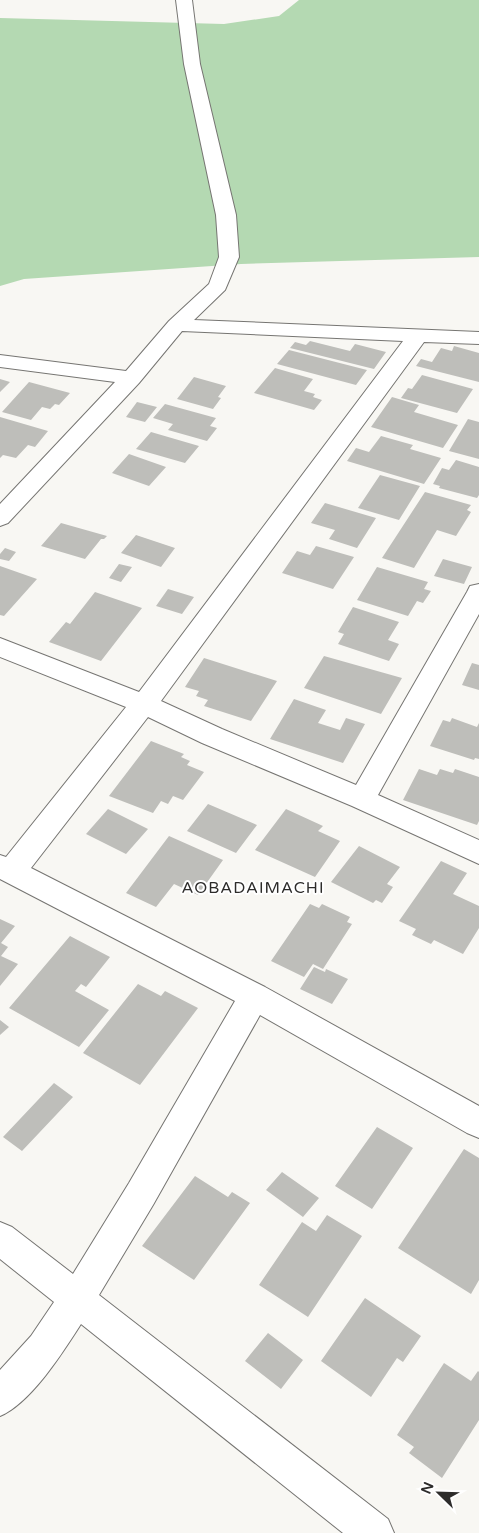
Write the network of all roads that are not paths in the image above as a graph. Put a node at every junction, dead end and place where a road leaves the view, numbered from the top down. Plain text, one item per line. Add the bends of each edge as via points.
1 (184, 0) edge
2 (176, 325) junction
3 (418, 336) junction
4 (479, 338) edge
5 (0, 361) edge
6 (131, 378) junction
7 (0, 518) edge
8 (479, 592) edge
9 (0, 647) edge
10 (144, 704) junction
11 (362, 799) junction
12 (479, 852) edge
13 (6, 869) edge
14 (254, 996) junction
15 (479, 1123) edge
16 (0, 1238) edge
17 (77, 1299) junction
18 (0, 1397) edge
19 (374, 1533) edge

1 - 2 street via 192,64 226,215 229,257 218,286
2 - 3 street
2 - 6 street
3 - 4 street
3 - 10 street
5 - 6 street
6 - 7 street
8 - 11 street
9 - 10 street
10 - 11 street
10 - 13 street
11 - 12 street
13 - 14 street
14 - 15 street
14 - 17 street
16 - 17 street
17 - 18 street via 44,1348
17 - 19 street

